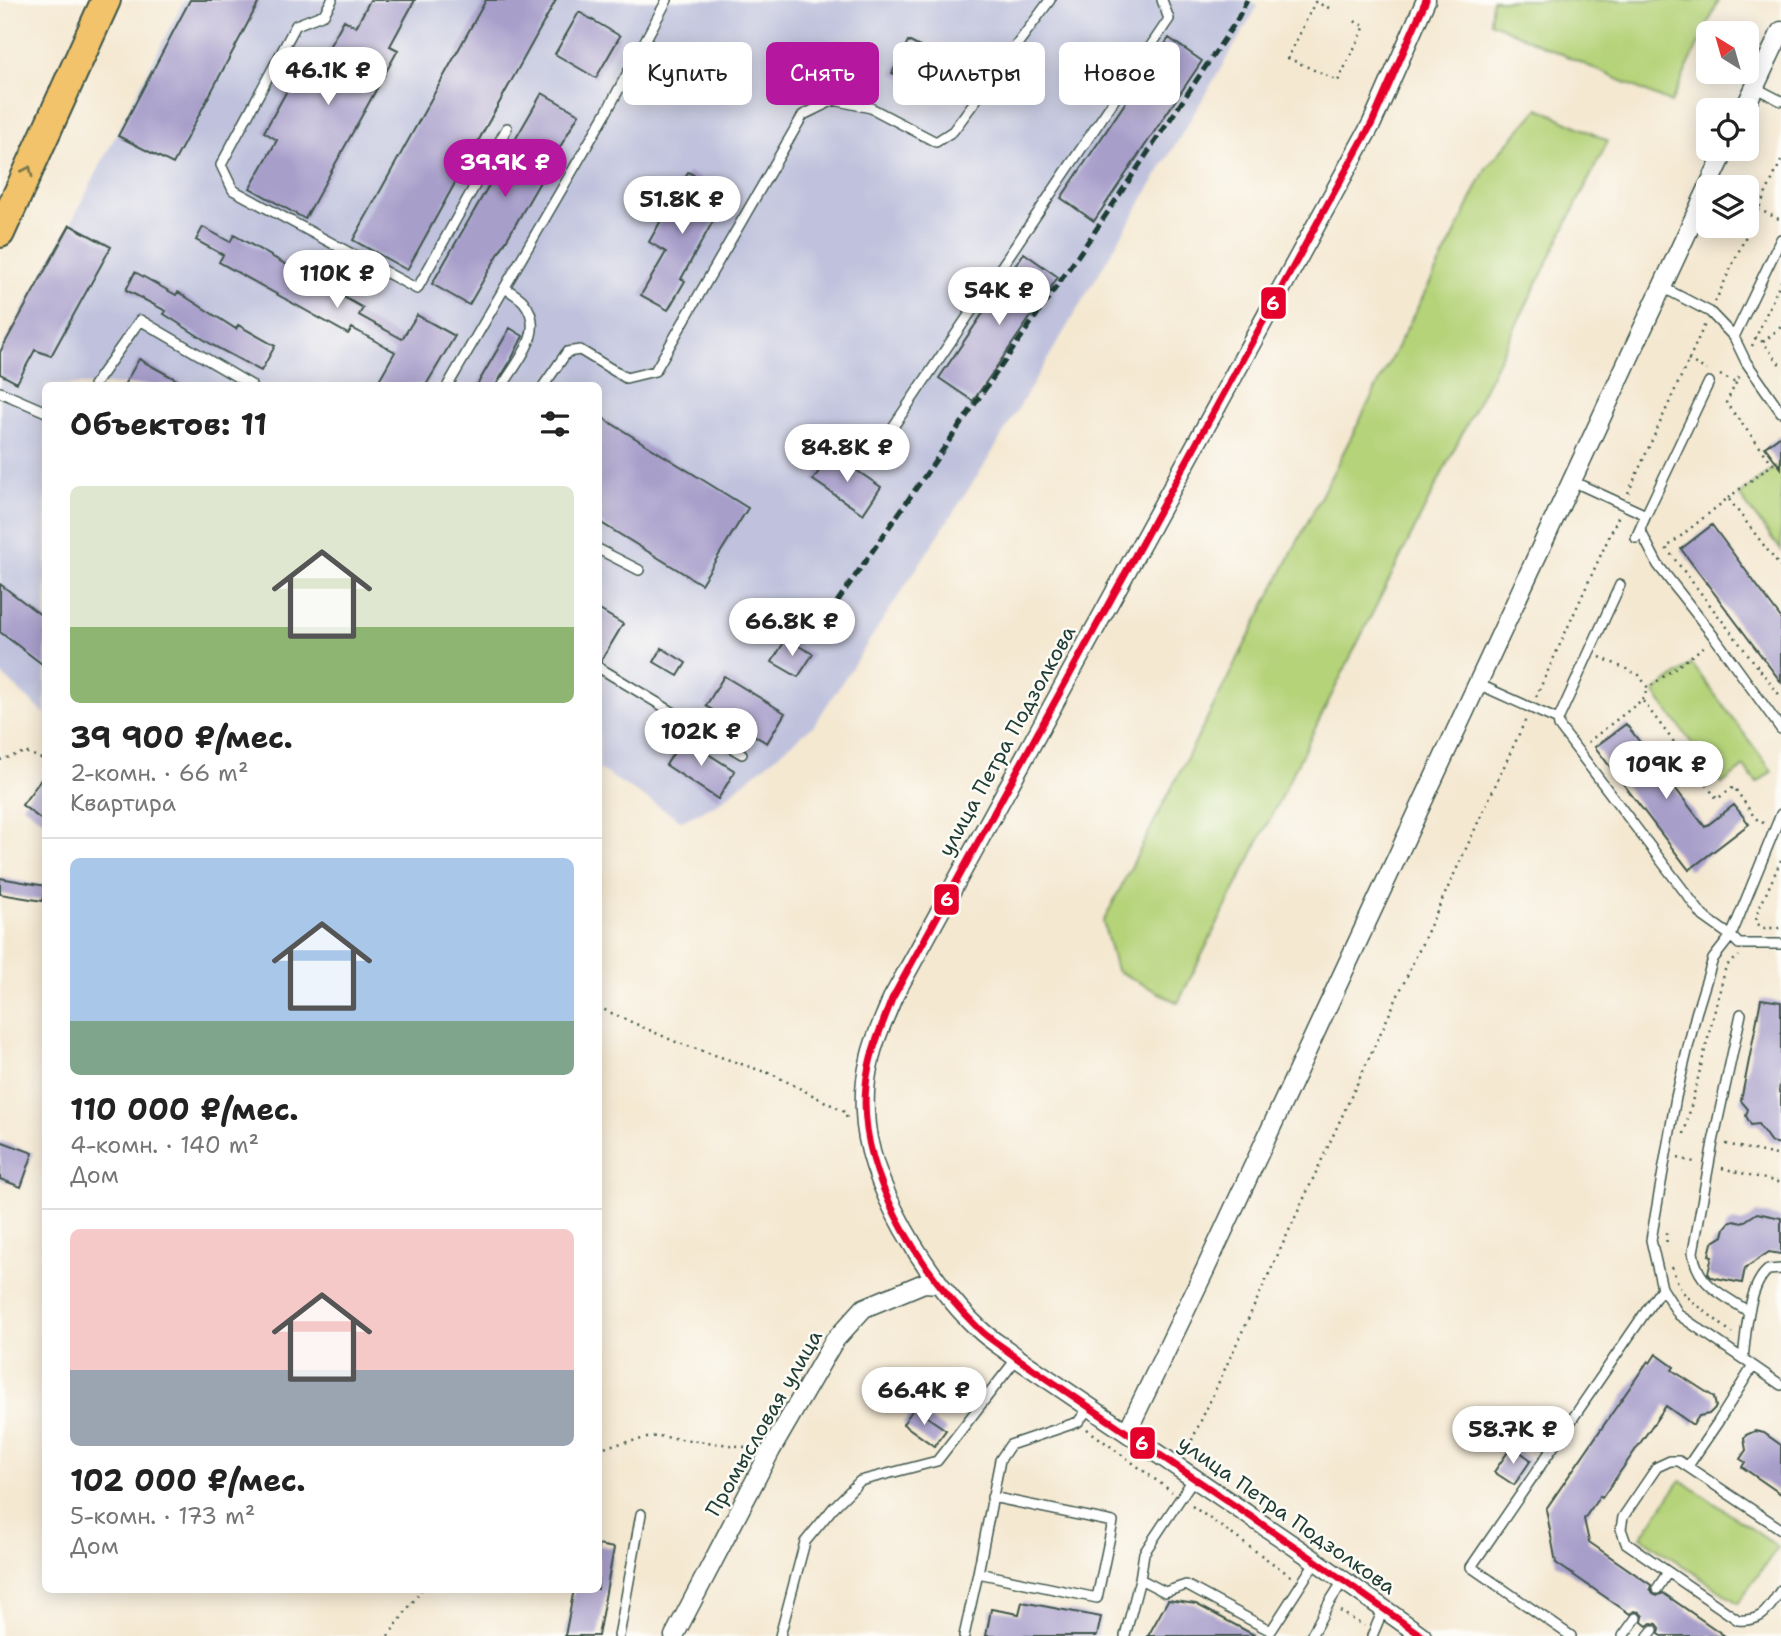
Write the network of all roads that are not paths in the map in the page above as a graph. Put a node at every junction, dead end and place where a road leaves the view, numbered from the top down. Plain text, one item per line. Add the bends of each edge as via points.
1 (106, 0) edge
2 (332, 0) edge
3 (667, 0) edge
4 (1050, 0) edge
5 (1162, 0) edge
6 (1426, 0) edge
7 (1781, 31) edge
8 (1754, 87) junction
9 (1749, 98) edge
10 (1781, 101) edge
11 (507, 128) dead end
12 (1696, 214) edge
13 (0, 233) edge
14 (1781, 239) edge
15 (1662, 287) junction
16 (505, 288) junction
17 (1734, 337) junction
18 (96, 382) edge
19 (246, 382) edge
20 (450, 382) edge
21 (505, 382) edge
22 (546, 382) edge
23 (1709, 382) dead end
24 (0, 391) edge
25 (42, 410) edge
26 (1781, 412) edge
27 (891, 430) dead end
28 (1572, 481) junction
29 (1646, 515) junction
30 (602, 551) edge
31 (639, 570) dead end
32 (1620, 585) dead end
33 (602, 669) edge
34 (1478, 684) junction
35 (1558, 720) junction
36 (1781, 729) edge
37 (742, 754) dead end
38 (1781, 814) edge
39 (1731, 936) junction
40 (1781, 944) edge
41 (1741, 1014) dead end
42 (1781, 1269) edge
43 (939, 1284) junction
44 (1662, 1288) junction
45 (1749, 1312) junction
46 (1017, 1358) junction
47 (1743, 1359) junction
48 (1753, 1366) junction
49 (1781, 1385) edge
50 (1090, 1407) junction
51 (1127, 1432) junction
52 (1688, 1466) junction
53 (1186, 1473) junction
54 (992, 1497) junction
55 (641, 1514) dead end
56 (1781, 1529) edge
57 (1316, 1561) junction
58 (1668, 1572) junction
59 (978, 1573) junction
60 (1140, 1580) junction
61 (1343, 1581) junction
62 (1657, 1589) dead end
63 (1781, 1590) edge
64 (1383, 1610) junction
65 (1636, 1618) dead end
66 (1270, 1634) edge
67 (619, 1636) edge
68 (674, 1636) edge
69 (780, 1636) edge
70 (964, 1636) edge
71 (1125, 1636) edge
72 (1311, 1636) edge
73 (1372, 1636) edge
74 (1422, 1636) edge
75 (1571, 1636) edge
76 (1623, 1636) edge

13 -> 1 main road
2 - 11 lane via 324,14 296,25 221,164 233,190 417,289
3 - 16 lane
4 - 22 lane via 953,131 936,142 871,108 834,100 803,115 655,371 626,378 580,350 567,352
5 - 27 lane via 1169,19
6 - 43 street, улица Петра Подзолкова via 1372,123 892,999 870,1058 866,1133 899,1222
7 - 8 street
8 - 9 street
8 - 10 lane
12 - 15 street
14 - 17 lane
15 - 17 lane via 1710,312
15 - 28 street
16 - 20 lane
16 - 21 lane via 522,299 532,316 533,334
17 - 26 lane
18 - 19 lane via 140,320
23 - 29 lane
24 - 25 lane
28 - 29 lane
28 - 34 street
29 - 36 lane via 1638,534
30 - 31 lane
32 - 35 lane
33 - 37 lane
34 - 35 lane
34 - 51 street
35 - 39 lane via 1703,916
38 - 39 lane
39 - 40 lane via 1739,944
39 - 44 lane via 1713,958 1676,1097 1651,1240
41 - 45 lane via 1693,1252 1694,1265 1706,1283
42 - 45 lane via 1762,1274
43 - 46 street, улица Петра Подзолкова via 981,1331
43 - 68 street, Промысловая улица via 924,1283 864,1308 835,1341 771,1450
44 - 47 lane via 1679,1315
44 - 75 lane via 1471,1567
45 - 47 lane
46 - 50 street, улица Петра Подзолкова
46 - 69 lane via 937,1461 860,1481 833,1508 805,1542
47 - 48 lane
48 - 49 lane
48 - 52 lane
50 - 51 street, улица Петра Подзолкова
50 - 54 lane via 1078,1422 1010,1445 1000,1460
51 - 53 street, улица Петра Подзолкова
52 - 56 lane
52 - 58 lane via 1670,1461 1657,1467 1623,1517 1626,1543
53 - 57 street, улица Петра Подзолкова
53 - 60 lane via 1144,1553
54 - 59 lane
54 - 59 lane via 1113,1522 1097,1598
55 - 67 lane
57 - 61 street, улица Петра Подзолкова
57 - 66 lane
58 - 62 lane
58 - 63 lane via 1738,1620 1752,1621 1766,1612
59 - 70 lane
60 - 66 lane via 1165,1592 1186,1585
60 - 71 lane
61 - 64 street, улица Петра Подзолкова
61 - 72 lane
64 - 73 lane
64 - 74 street, улица Петра Подзолкова
65 - 76 lane

